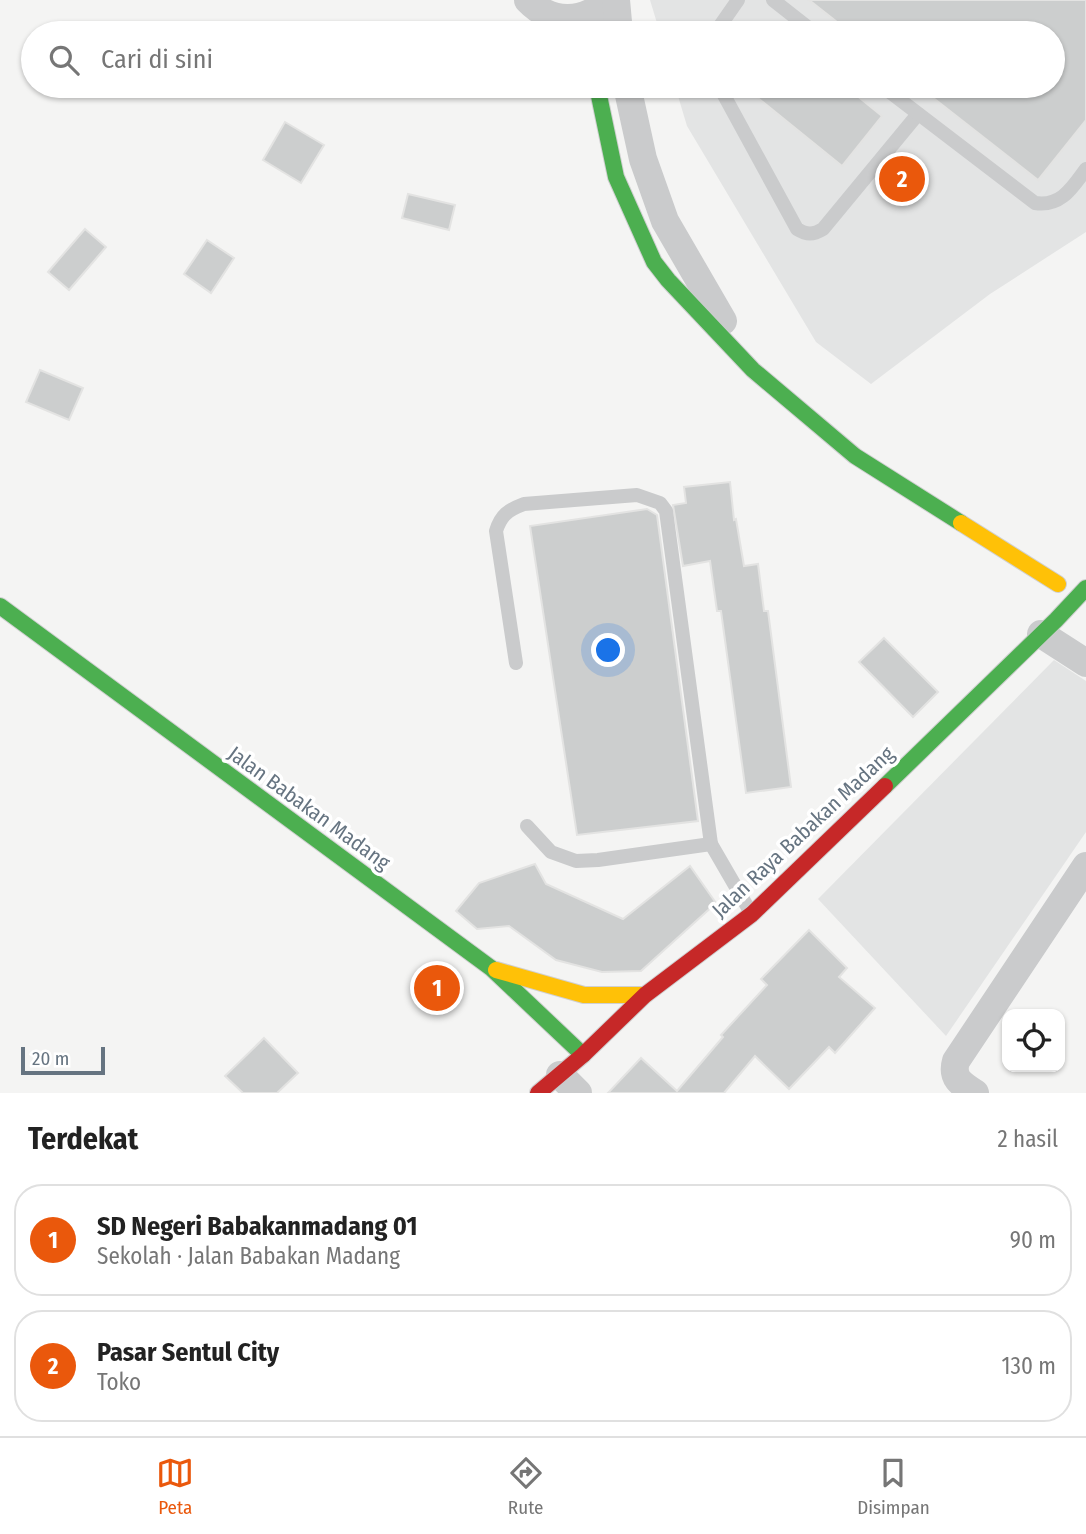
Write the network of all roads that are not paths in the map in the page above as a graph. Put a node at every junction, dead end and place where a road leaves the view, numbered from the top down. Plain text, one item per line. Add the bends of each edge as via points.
1 (608, 0) edge
2 (616, 0) edge
3 (738, 0) edge
4 (773, 0) edge
5 (548, 16) edge
6 (618, 21) edge
7 (723, 21) edge
8 (800, 21) edge
9 (600, 98) edge
10 (630, 98) edge
11 (726, 98) edge
12 (897, 98) edge
13 (918, 114) junction
14 (1086, 169) edge
15 (753, 370) junction
16 (1058, 584) dead end
17 (1086, 588) edge
18 (3, 617) edge
19 (1041, 634) junction
20 (516, 663) dead end
21 (1086, 663) edge
22 (527, 826) dead end
23 (711, 844) junction
24 (1086, 866) edge
25 (752, 914) junction
26 (491, 968) junction
27 (645, 995) junction
28 (583, 1055) junction
29 (569, 1084) edge
30 (538, 1093) edge
31 (975, 1093) edge

1 - 5 street via 583,17
2 - 6 street
3 - 7 lane
4 - 8 lane
9 - 15 main road via 617,177 654,262
10 - 15 street via 643,159 665,221
11 - 13 lane via 797,229 805,234 823,229
12 - 13 lane
13 - 14 lane via 1035,203 1057,202
15 - 16 main road via 855,456
17 - 19 main road, Jalan Raya Babakan Madang
18 - 26 main road, Jalan Babakan Madang
19 - 21 street
19 - 25 main road, Jalan Raya Babakan Madang
20 - 23 lane via 496,531 509,509 637,495 660,503 666,511
22 - 23 lane via 551,852 576,861
23 - 25 lane
24 - 31 street via 956,1061 956,1079
25 - 27 main road, Jalan Raya Babakan Madang
26 - 27 main road via 584,995
26 - 28 main road, Jalan Babakan Madang
27 - 28 main road, Jalan Raya Babakan Madang
28 - 29 main road, Jalan Raya Babakan Madang
29 - 30 main road, Jalan Raya Babakan Madang

